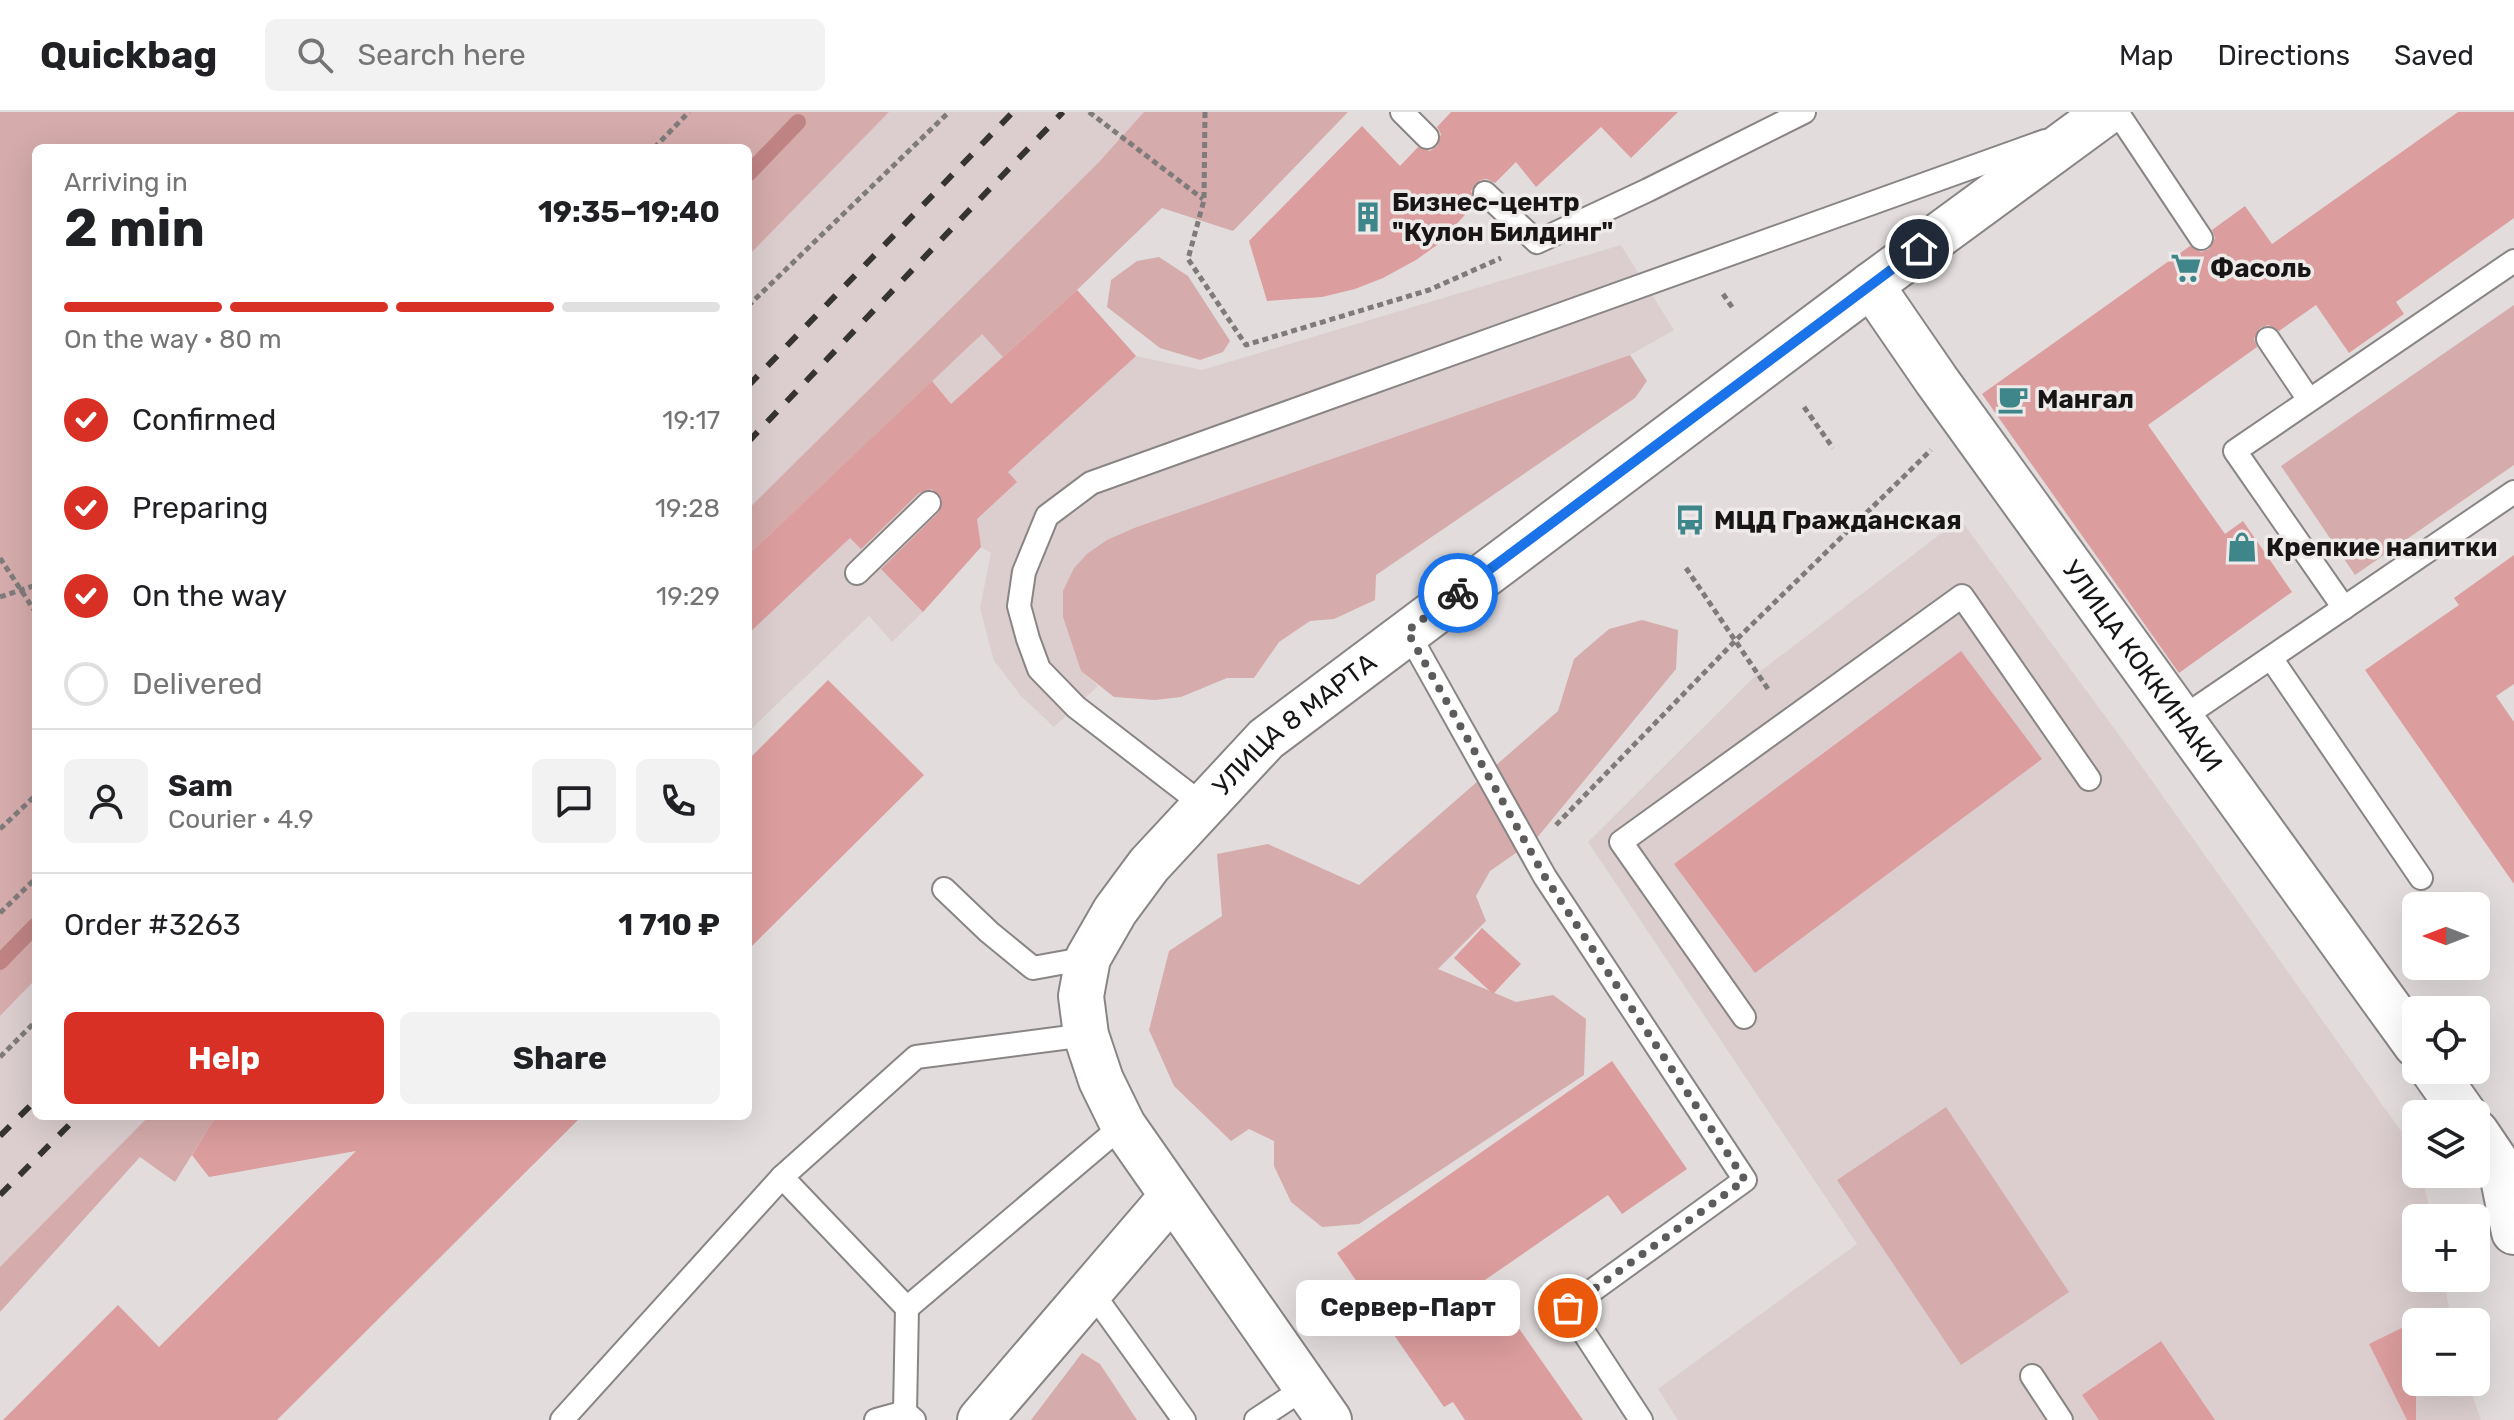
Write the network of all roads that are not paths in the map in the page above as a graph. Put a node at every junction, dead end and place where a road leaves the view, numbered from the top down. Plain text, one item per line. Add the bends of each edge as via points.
1 (1402, 112) edge
2 (1804, 112) edge
3 (2104, 117) edge
4 (1427, 137) dead end
5 (1485, 193) dead end
6 (2201, 238) dead end
7 (2514, 261) edge
8 (1871, 285) junction
9 (2268, 339) dead end
10 (2309, 400) junction
11 (2514, 492) edge
12 (929, 503) dead end
13 (857, 573) dead end
14 (2344, 608) junction
15 (1407, 631) junction
16 (2271, 658) junction
17 (2182, 718) junction
18 (2089, 779) dead end
19 (1203, 805) junction
20 (2421, 878) dead end
21 (944, 889) dead end
22 (1088, 958) junction
23 (1744, 1017) dead end
24 (2402, 1025) edge
25 (1086, 1035) junction
26 (1123, 1125) junction
27 (2490, 1153) edge
28 (782, 1177) junction
29 (1172, 1196) junction
30 (2514, 1232) edge
31 (1091, 1291) junction
32 (907, 1308) junction
33 (2032, 1376) dead end
34 (1318, 1404) edge
35 (910, 1416) edge
36 (562, 1420) edge
37 (876, 1420) edge
38 (980, 1420) edge
39 (1184, 1420) edge
40 (1256, 1420) edge
41 (1641, 1420) edge
42 (2061, 1420) edge

1 - 4 lane
2 - 5 lane via 1537,242
3 - 6 lane
3 - 8 street, УЛИЦА 8 МАРТА
3 - 19 lane via 1091,483 1047,516 1024,572 1019,606 1039,669 1076,707
7 - 10 lane
8 - 15 street, УЛИЦА 8 МАРТА
8 - 17 street, УЛИЦА КОККИНАКИ
9 - 10 lane
10 - 14 lane via 2235,451
11 - 14 lane
12 - 13 lane
14 - 16 lane
15 - 19 street, УЛИЦА 8 МАРТА via 1266,739
15 - 41 lane via 1531,852 1745,1180 1568,1308
16 - 17 lane
16 - 20 lane
17 - 24 street, УЛИЦА КОККИНАКИ
18 - 23 lane via 1962,596 1621,842
19 - 22 street, УЛИЦА 8 МАРТА via 1149,865
21 - 22 lane via 1033,968
22 - 25 street, УЛИЦА 8 МАРТА via 1081,996
25 - 26 street, УЛИЦА 8 МАРТА
25 - 28 lane via 916,1057
26 - 29 street, УЛИЦА 8 МАРТА
26 - 32 lane
27 - 30 street via 2501,1169
28 - 32 lane
28 - 36 lane
29 - 31 street
29 - 34 street, УЛИЦА 8 МАРТА
31 - 38 street
31 - 39 lane
32 - 35 lane
33 - 42 lane
34 - 40 lane
35 - 37 lane

